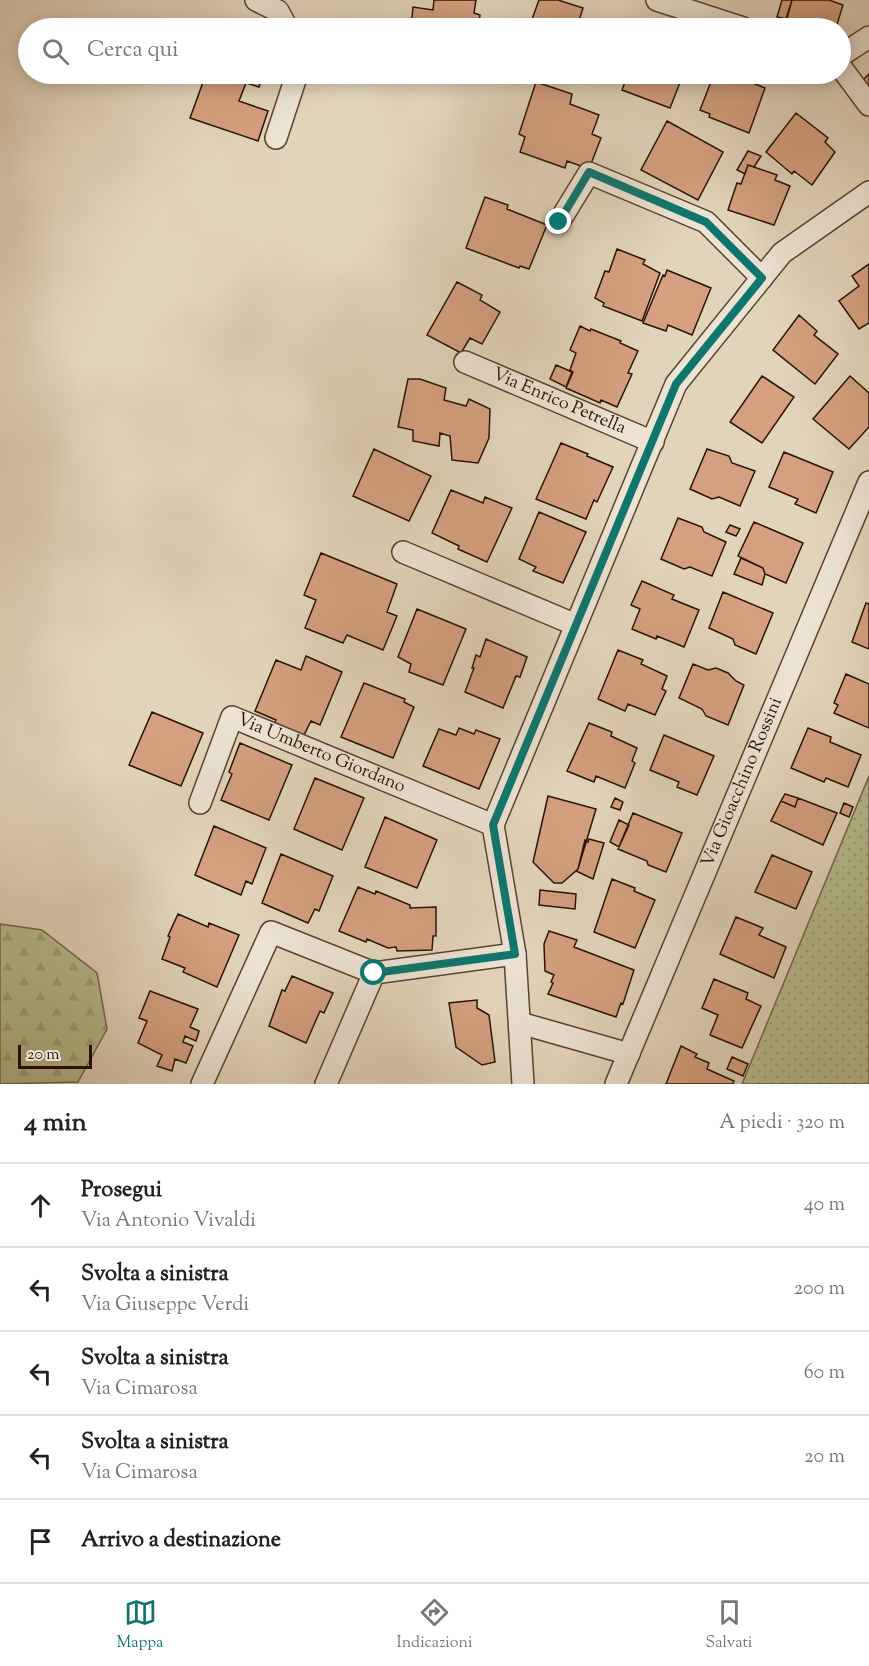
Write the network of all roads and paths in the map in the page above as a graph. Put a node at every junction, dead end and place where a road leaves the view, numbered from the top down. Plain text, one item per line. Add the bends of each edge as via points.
1 (256, 0) edge
2 (657, 0) edge
3 (282, 18) edge
4 (712, 18) edge
5 (869, 37) edge
6 (851, 49) edge
7 (851, 81) edge
8 (294, 84) edge
9 (869, 105) edge
10 (276, 138) dead end
11 (869, 192) edge
12 (559, 222) dead end
13 (762, 278) junction
14 (465, 362) dead end
15 (653, 442) junction
16 (869, 482) edge
17 (403, 552) dead end
18 (576, 624) junction
19 (200, 803) dead end
20 (493, 825) junction
21 (515, 954) junction
22 (374, 973) junction
23 (520, 1023) junction
24 (629, 1054) junction
25 (202, 1084) edge
26 (326, 1084) edge
27 (524, 1084) edge
28 (616, 1084) edge

1 - 3 street via 278,11
2 - 4 street
5 - 6 street
7 - 9 street
8 - 10 street
11 - 13 street via 782,253
12 - 13 street via 589,172 706,222
13 - 15 street via 676,384
14 - 15 street, Via Enrico Petrella
15 - 18 street
16 - 24 street, Via Gioacchino Rossini
17 - 18 street
18 - 20 street
19 - 20 street, Via Umberto Giordano via 232,717
20 - 21 street
21 - 22 street
21 - 23 street
22 - 25 street via 271,932
22 - 26 street
23 - 24 street
23 - 27 street
24 - 28 street, Via Gioacchino Rossini

